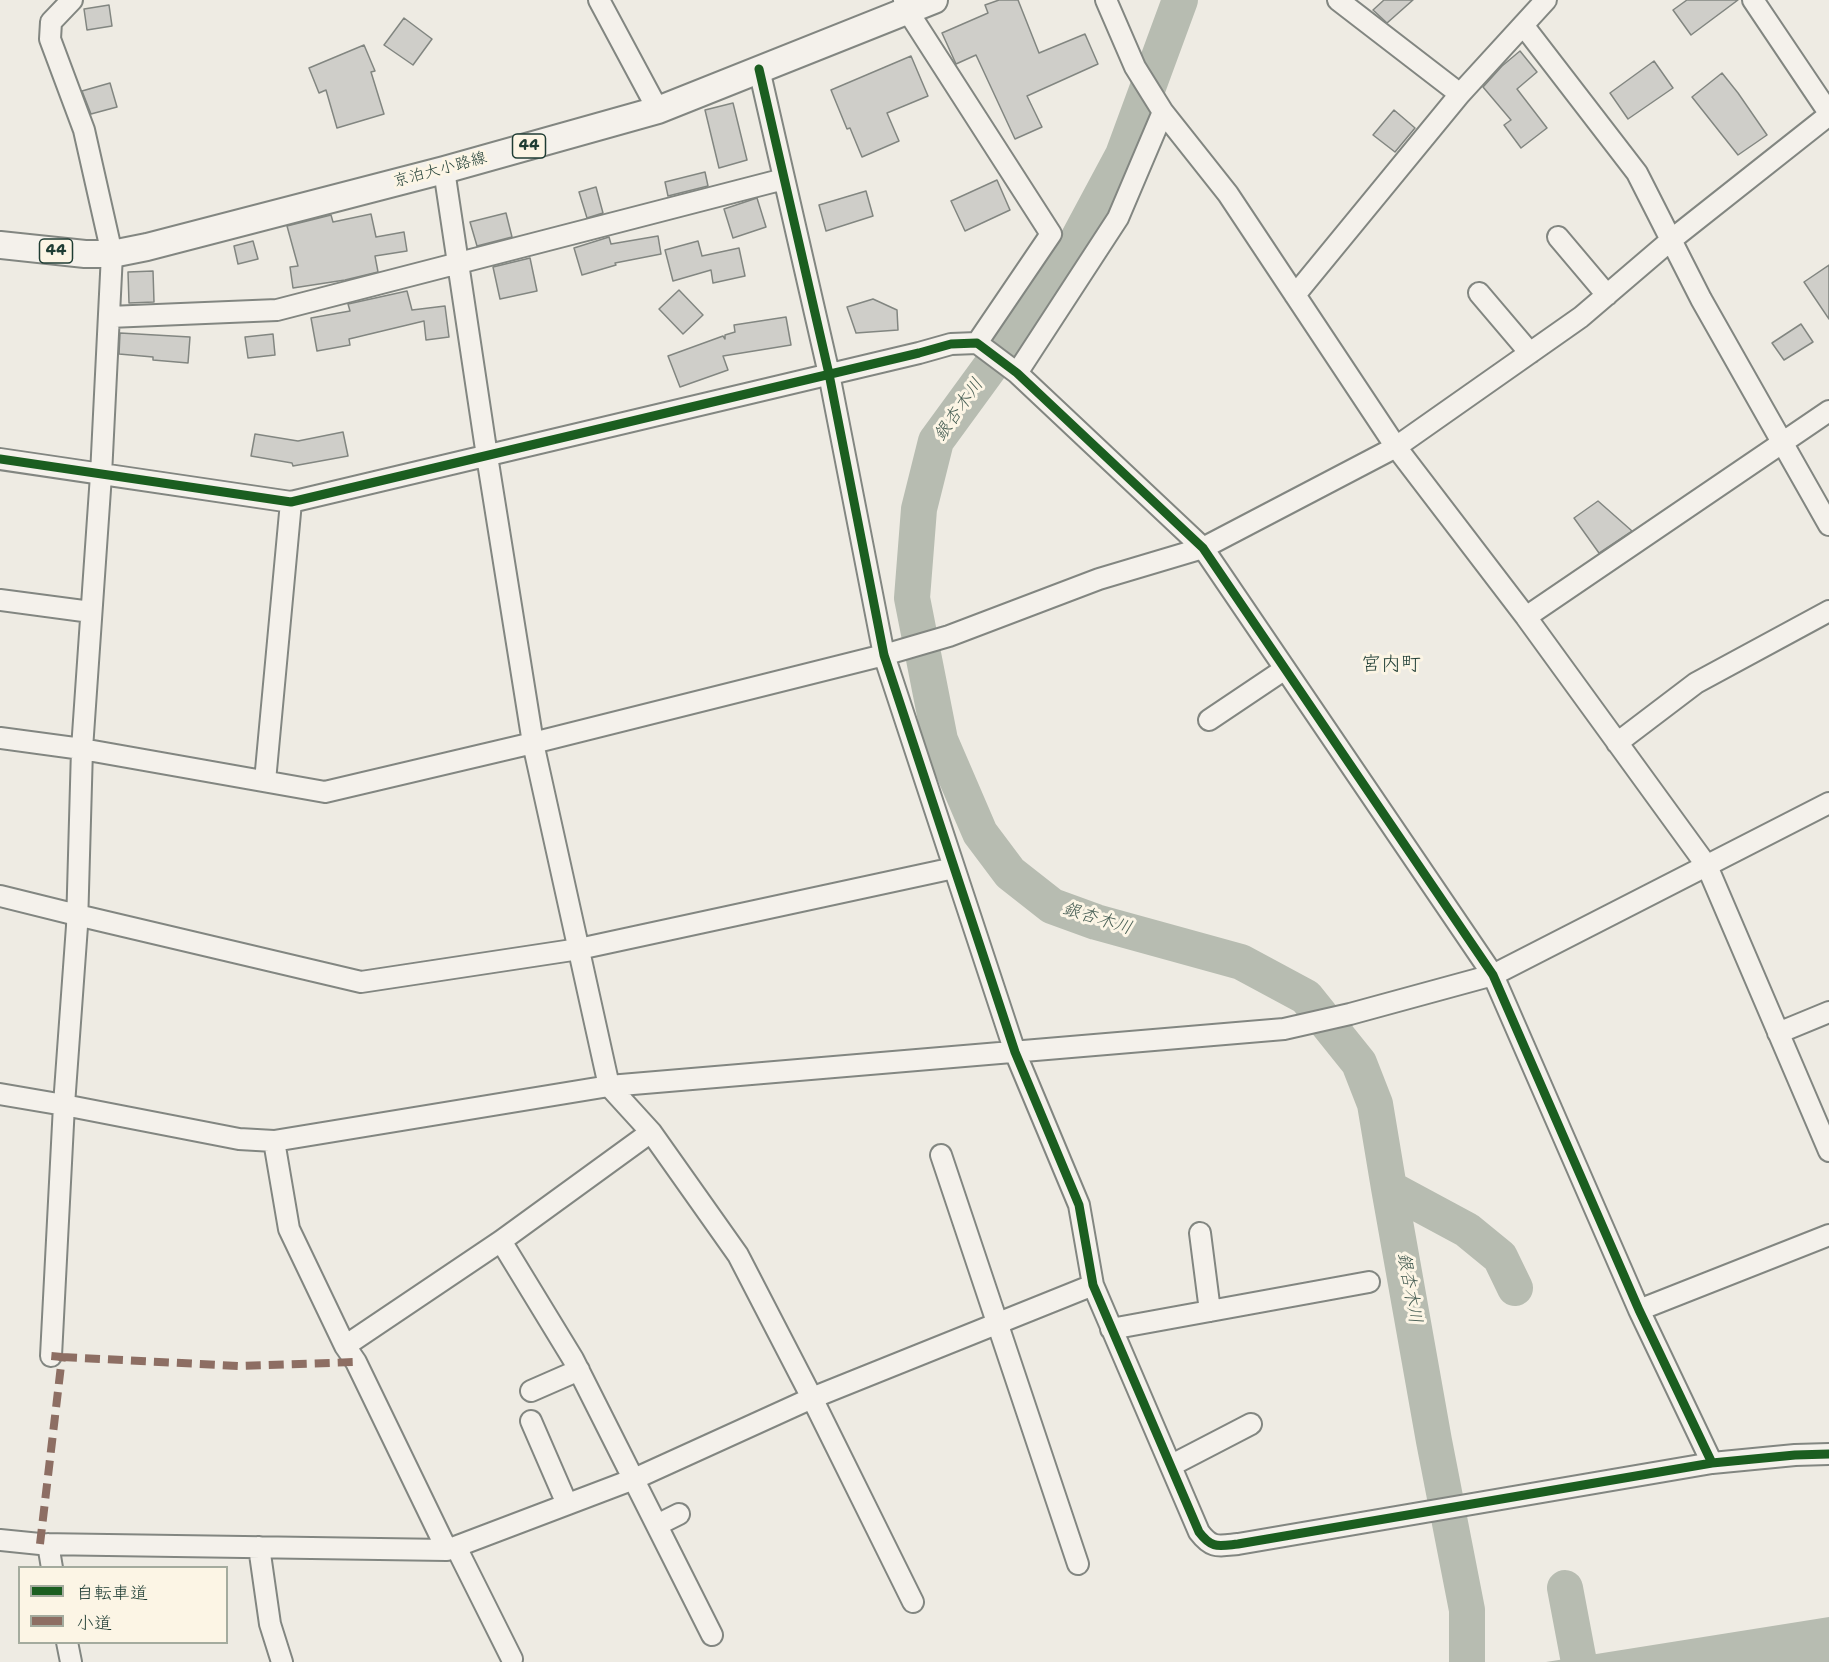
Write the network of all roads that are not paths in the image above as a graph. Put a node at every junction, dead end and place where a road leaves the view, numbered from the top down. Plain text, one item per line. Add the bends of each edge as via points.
1 (72, 0) edge
2 (599, 0) edge
3 (934, 0) edge
4 (1107, 0) edge
5 (1338, 0) edge
6 (1546, 0) edge
7 (1753, 0) edge
8 (906, 5) edge
9 (1523, 25) junction
10 (759, 69) junction
11 (1460, 94) junction
12 (1161, 109) junction
13 (658, 110) junction
14 (1829, 114) edge
15 (444, 170) junction
16 (784, 179) junction
17 (1558, 237) dead end
18 (1671, 240) junction
19 (0, 245) edge
20 (112, 254) junction
21 (458, 263) junction
22 (1479, 293) dead end
23 (1294, 295) junction
24 (1607, 295) junction
25 (109, 317) junction
26 (977, 343) junction
27 (1530, 353) junction
28 (829, 374) junction
29 (1017, 374) junction
30 (1829, 411) edge
31 (1783, 443) junction
32 (1396, 447) junction
33 (486, 456) junction
34 (0, 459) edge
35 (101, 475) junction
36 (291, 502) junction
37 (1829, 525) edge
38 (1203, 548) junction
39 (0, 600) edge
40 (1829, 611) edge
41 (91, 612) junction
42 (1526, 617) junction
43 (884, 655) junction
44 (1286, 669) junction
45 (1209, 720) dead end
46 (0, 738) edge
47 (533, 743) junction
48 (1617, 743) junction
49 (82, 749) junction
50 (265, 781) junction
51 (1829, 803) edge
52 (1707, 866) junction
53 (954, 868) junction
54 (0, 896) edge
55 (77, 915) junction
56 (579, 949) junction
57 (1493, 975) junction
58 (1829, 1012) edge
59 (1778, 1033) junction
60 (1015, 1052) junction
61 (609, 1086) junction
62 (0, 1094) edge
63 (64, 1105) junction
64 (1823, 1122) edge
65 (651, 1132) junction
66 (274, 1141) junction
67 (1829, 1151) edge
68 (941, 1155) dead end
69 (1200, 1233) dead end
70 (1829, 1235) edge
71 (501, 1241) junction
72 (1369, 1282) dead end
73 (1093, 1285) junction
74 (1638, 1310) junction
75 (1210, 1311) junction
76 (998, 1324) junction
77 (1111, 1329) junction
78 (345, 1346) junction
79 (51, 1356) dead end
80 (579, 1370) junction
81 (531, 1391) dead end
82 (812, 1398) junction
83 (531, 1421) dead end
84 (1251, 1424) dead end
85 (1829, 1454) edge
86 (1712, 1463) junction
87 (1172, 1465) junction
88 (634, 1479) junction
89 (567, 1504) junction
90 (679, 1515) dead end
91 (657, 1525) junction
92 (0, 1540) edge
93 (48, 1544) junction
94 (259, 1547) junction
95 (451, 1549) junction
96 (1078, 1564) dead end
97 (52, 1566) edge
98 (913, 1602) dead end
99 (712, 1635) dead end
100 (67, 1644) edge
101 (512, 1659) dead end
102 (71, 1662) edge
103 (282, 1662) edge

1 - 20 street via 51,22 50,39 84,130
2 - 13 street
3 - 8 main road, 京泊大小路線 / 44
4 - 12 street via 1136,67
5 - 11 street
6 - 9 street
7 - 14 street
8 - 10 main road, 京泊大小路線 / 44
8 - 26 street via 1051,234
9 - 11 street
9 - 18 street via 1637,173
10 - 13 main road, 京泊大小路線 / 44
10 - 16 street
11 - 23 street
12 - 23 street via 1228,194
12 - 29 street via 1118,218
13 - 15 main road, 京泊大小路線 / 44
14 - 18 street
15 - 20 main road, 京泊大小路線 / 44
15 - 21 street
16 - 21 street
16 - 28 street
17 - 24 street
18 - 24 street
18 - 31 street
19 - 20 main road, 京泊大小路線 / 44
20 - 25 street
21 - 25 street via 277,310
21 - 33 street
22 - 27 street
23 - 32 street
24 - 27 street
25 - 35 street
26 - 28 street via 951,344
26 - 29 street
27 - 32 street
28 - 33 street
28 - 43 street
29 - 38 street
30 - 31 street
31 - 37 street
31 - 42 street
32 - 38 street
32 - 42 street
33 - 36 street
33 - 47 street
34 - 35 street
35 - 36 street
35 - 41 street
36 - 50 street
38 - 43 street via 1099,579 949,636
38 - 44 street
39 - 41 street
40 - 48 street via 1696,683
41 - 49 street
42 - 48 street
43 - 47 street
43 - 53 street
44 - 45 street
44 - 57 street
46 - 49 street
47 - 50 street via 325,792
47 - 56 street
48 - 52 street
49 - 50 street
49 - 55 street
51 - 52 street
52 - 57 street
52 - 59 street
53 - 56 street
53 - 60 street
54 - 55 street
55 - 56 street via 361,982
55 - 63 street
56 - 61 street
57 - 60 street via 1284,1029
57 - 74 street
58 - 59 street
59 - 64 street
60 - 61 street
60 - 73 street via 1079,1205
61 - 65 street
61 - 66 street
62 - 63 street
63 - 66 street
63 - 79 street
64 - 67 street
65 - 71 street
65 - 82 street via 738,1254
66 - 78 street via 289,1229
68 - 76 street
69 - 75 street
70 - 74 street
71 - 78 street
71 - 80 street
72 - 75 street
73 - 76 street
73 - 77 street
74 - 86 street
75 - 77 street
76 - 82 street
76 - 96 street
77 - 87 street
78 - 95 street
80 - 81 street
80 - 88 street
82 - 88 street
82 - 98 street
83 - 89 street
84 - 87 street
85 - 86 street
86 - 87 street via 1219,1546 1208,1544 1199,1532
88 - 89 street
88 - 91 street
89 - 95 street
90 - 91 street
91 - 99 street
92 - 93 street
93 - 94 street
93 - 97 street
94 - 95 street
94 - 103 street via 270,1624 279,1630
95 - 101 street
100 - 102 street

